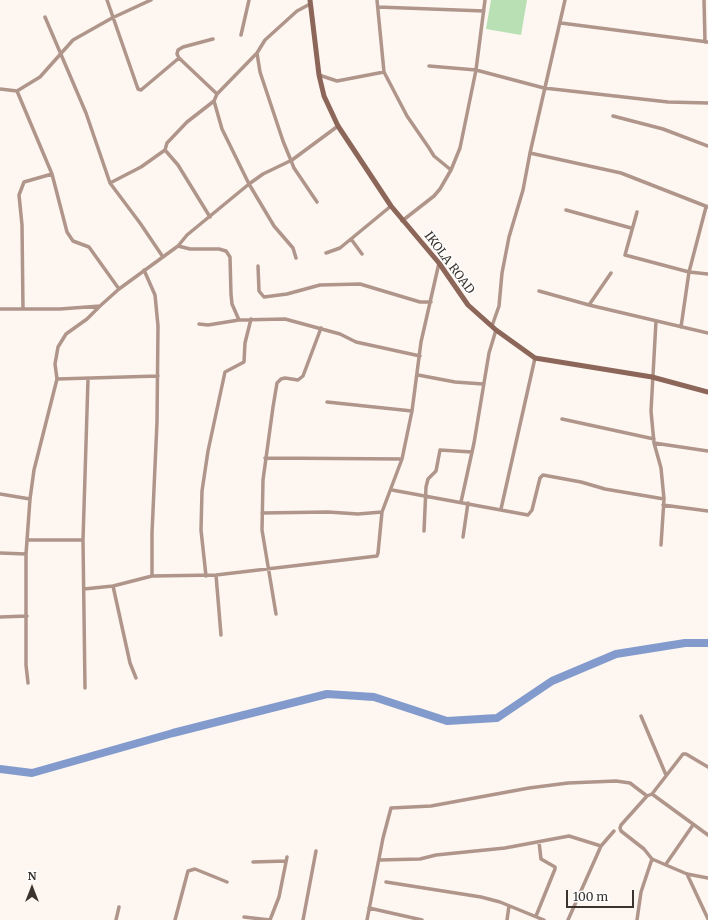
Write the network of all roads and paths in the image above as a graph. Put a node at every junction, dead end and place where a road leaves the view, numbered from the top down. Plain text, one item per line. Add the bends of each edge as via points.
1 (107, 0) edge
2 (151, 0) edge
3 (249, 0) edge
4 (377, 0) edge
5 (485, 0) edge
6 (565, 0) edge
7 (310, 2) edge
8 (706, 2) edge
9 (378, 7) junction
10 (484, 11) junction
11 (45, 17) dead end
12 (112, 18) junction
13 (561, 23) junction
14 (241, 35) dead end
15 (213, 39) dead end
16 (706, 42) edge
17 (62, 52) junction
18 (257, 53) junction
19 (179, 58) junction
20 (429, 66) dead end
21 (476, 70) junction
22 (384, 72) junction
23 (319, 75) junction
24 (0, 88) edge
25 (544, 88) junction
26 (16, 91) junction
27 (217, 94) junction
28 (214, 101) junction
29 (708, 103) edge
30 (612, 116) dead end
31 (338, 126) junction
32 (708, 146) edge
33 (165, 150) junction
34 (530, 153) junction
35 (292, 160) junction
36 (451, 170) junction
37 (52, 174) junction
38 (110, 183) junction
39 (249, 184) junction
40 (318, 202) dead end
41 (391, 206) junction
42 (707, 207) edge
43 (566, 210) dead end
44 (637, 212) dead end
45 (210, 217) junction
46 (402, 221) junction
47 (631, 228) junction
48 (352, 239) junction
49 (178, 246) junction
50 (326, 253) dead end
51 (362, 254) dead end
52 (162, 257) junction
53 (296, 258) dead end
54 (439, 263) junction
55 (258, 266) dead end
56 (144, 270) junction
57 (689, 272) junction
58 (611, 273) dead end
59 (708, 274) edge
60 (119, 289) junction
61 (539, 291) dead end
62 (431, 302) junction
63 (589, 305) junction
64 (100, 306) junction
65 (0, 309) edge
66 (23, 309) junction
67 (251, 319) junction
68 (239, 320) junction
69 (656, 321) junction
70 (199, 324) dead end
71 (492, 326) junction
72 (681, 327) junction
73 (321, 328) junction
74 (496, 330) junction
75 (708, 333) edge
76 (420, 356) junction
77 (535, 358) junction
78 (418, 375) junction
79 (158, 376) junction
80 (652, 377) junction
81 (56, 379) junction
82 (88, 379) junction
83 (483, 384) junction
84 (708, 392) edge
85 (327, 402) dead end
86 (412, 411) junction
87 (562, 419) dead end
88 (654, 438) junction
89 (654, 443) junction
90 (708, 451) edge
91 (472, 452) junction
92 (265, 458) junction
93 (402, 459) junction
94 (392, 490) junction
95 (0, 494) edge
96 (426, 495) junction
97 (30, 499) junction
98 (664, 499) junction
99 (461, 502) junction
100 (468, 503) junction
101 (663, 505) junction
102 (501, 509) junction
103 (708, 511) edge
104 (262, 512) junction
105 (382, 512) junction
106 (424, 531) dead end
107 (463, 537) dead end
108 (27, 540) junction
109 (83, 540) junction
110 (661, 545) dead end
111 (0, 553) edge
112 (26, 554) junction
113 (269, 568) junction
114 (216, 575) junction
115 (152, 576) junction
116 (206, 576) junction
117 (113, 586) junction
118 (84, 588) junction
119 (276, 614) dead end
120 (27, 616) junction
121 (0, 617) edge
122 (221, 635) dead end
123 (136, 678) dead end
124 (28, 683) dead end
125 (85, 688) dead end
126 (641, 716) dead end
127 (708, 767) edge
128 (666, 774) junction
129 (652, 794) junction
130 (647, 796) junction
131 (693, 825) junction
132 (614, 831) dead end
133 (708, 835) edge
134 (539, 842) junction
135 (601, 846) junction
136 (316, 851) dead end
137 (652, 859) junction
138 (379, 860) junction
139 (253, 862) dead end
140 (666, 864) junction
141 (687, 874) junction
142 (708, 878) edge
143 (227, 882) dead end
144 (386, 882) dead end
145 (509, 906) junction
146 (119, 907) dead end
147 (369, 908) junction
148 (536, 916) junction
149 (244, 917) dead end
150 (708, 919) edge
151 (116, 920) edge
152 (175, 920) edge
153 (270, 920) edge
154 (303, 920) edge
155 (367, 920) edge
156 (422, 920) edge
157 (507, 920) edge
158 (544, 920) edge
159 (568, 920) edge
160 (637, 920) edge

1 - 12 street
2 - 12 street
3 - 14 street
4 - 9 street
5 - 10 street
6 - 13 street
7 - 18 street via 265,40
7 - 23 street, IKOLA ROAD
8 - 16 street
9 - 10 street
9 - 22 street
10 - 21 street
11 - 17 street
12 - 17 street via 73,40
12 - 19 street via 140,90
13 - 16 street
13 - 25 street
15 - 19 street via 183,47 178,50
17 - 26 street via 40,77
17 - 38 street
18 - 27 street
18 - 35 street via 270,107
19 - 27 street
20 - 21 street
21 - 25 street
21 - 36 street via 460,148
22 - 23 street via 337,81
22 - 36 street via 407,116 434,156
23 - 31 street, IKOLA ROAD via 324,96
24 - 26 street
25 - 29 street via 668,102
25 - 34 street
26 - 37 street
27 - 28 street
28 - 33 street via 187,122 167,143
28 - 39 street via 222,129
30 - 32 street via 663,129
31 - 35 street
31 - 41 street, IKOLA ROAD
33 - 38 street via 141,167
33 - 45 street
34 - 42 street via 621,174
34 - 71 street via 523,190 505,255 499,306
35 - 39 street
35 - 40 street via 299,177
36 - 46 street via 434,196
37 - 60 street via 60,209 70,236 73,241 89,247
37 - 66 street via 24,182 19,195
38 - 52 street
39 - 45 street
39 - 53 street via 274,226 293,248
41 - 46 street, IKOLA ROAD
41 - 48 street
42 - 57 street
43 - 47 street
44 - 47 street
45 - 49 street via 187,235
46 - 54 street, IKOLA ROAD
47 - 57 street via 625,255
48 - 50 street via 340,248
48 - 51 street
49 - 52 street
49 - 68 street via 226,251 230,257 232,304
52 - 56 street
54 - 62 street
54 - 71 street, IKOLA ROAD via 468,305
55 - 62 street via 259,291 267,297 320,284 360,284 420,302
56 - 60 street
56 - 79 street via 155,296
57 - 59 street
57 - 72 street
58 - 63 street
60 - 64 street
61 - 63 street
62 - 76 street
63 - 69 street
64 - 66 street via 60,310
64 - 81 street via 62,339 55,364
65 - 66 street
67 - 68 street
67 - 73 street via 285,319
67 - 116 street via 245,343 244,362 225,372 208,451 202,490 201,530
68 - 70 street
69 - 72 street
69 - 80 street
71 - 74 street, IKOLA ROAD
72 - 75 street
73 - 76 street via 356,342
73 - 92 street via 303,376 298,380 281,379 278,383
74 - 77 street, IKOLA ROAD
74 - 83 street
76 - 78 street
77 - 80 street, IKOLA ROAD
77 - 102 street
78 - 83 street
78 - 86 street
79 - 82 street
79 - 115 street
80 - 84 street, IKOLA ROAD
80 - 88 street via 651,411
81 - 82 street
81 - 97 street via 34,470
82 - 109 street
83 - 91 street
85 - 86 street
86 - 93 street
87 - 88 street
88 - 89 street
89 - 90 street
89 - 98 street via 661,468
91 - 96 street via 440,450 436,471 428,479
91 - 99 street
92 - 93 street
92 - 104 street
93 - 94 street
94 - 96 street
94 - 105 street
95 - 97 street
96 - 99 street
96 - 106 street
97 - 108 street
98 - 101 street
98 - 102 street via 543,475 530,515
99 - 100 street
100 - 102 street
100 - 107 street
101 - 103 street
101 - 110 street
104 - 105 street
104 - 113 street via 262,530
105 - 113 street via 378,553 375,557
108 - 109 street
108 - 112 street
109 - 118 street
111 - 112 street
112 - 120 street
113 - 114 street
113 - 119 street
114 - 116 street
114 - 122 street
115 - 116 street
115 - 117 street
117 - 118 street
117 - 123 street via 130,664
118 - 125 street
120 - 121 street
120 - 124 street
126 - 128 street
127 - 128 street via 685,754
128 - 129 street
129 - 130 street
129 - 131 street
130 - 137 street via 620,828
130 - 138 street via 630,783 568,783 431,806 391,808
131 - 133 street
131 - 140 street
132 - 135 street
134 - 135 street via 569,836
134 - 138 street via 420,859
134 - 148 street via 541,859 555,869
135 - 159 street
136 - 154 street
137 - 140 street
137 - 160 street via 641,892
138 - 147 street
139 - 153 street via 286,859 279,897
140 - 141 street
141 - 142 street
141 - 150 street
143 - 152 street via 195,869 188,871
144 - 145 street via 481,897
145 - 148 street
145 - 157 street
146 - 151 street
147 - 155 street
147 - 156 street
148 - 158 street
149 - 153 street

